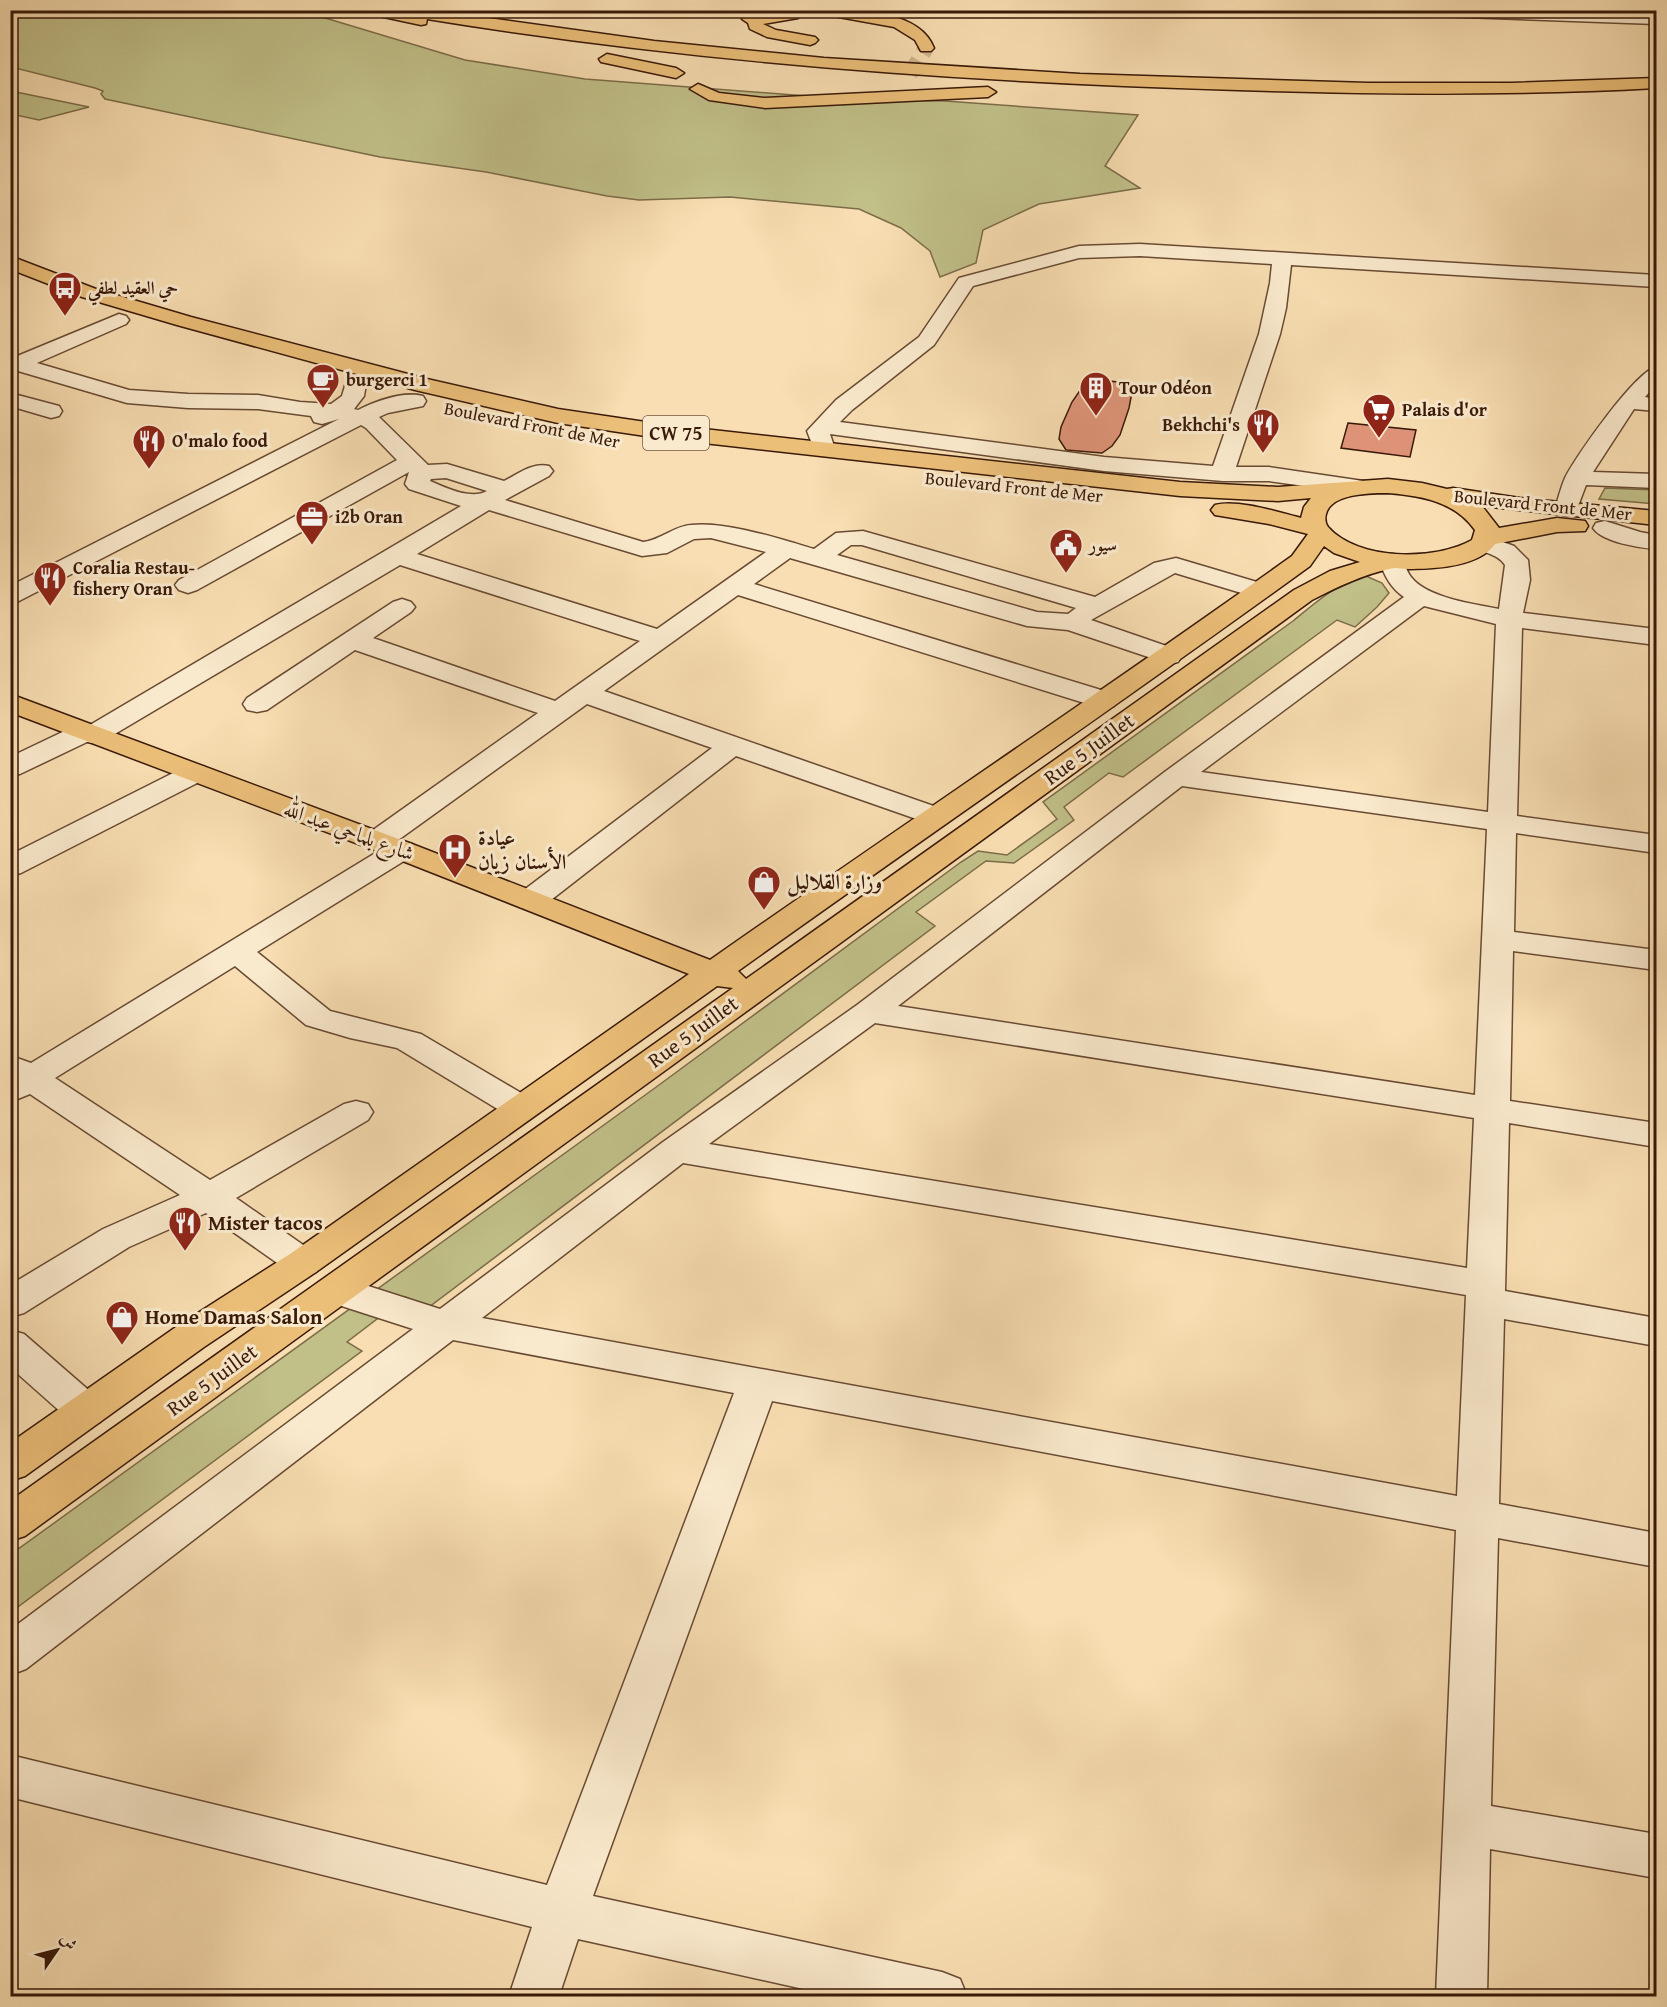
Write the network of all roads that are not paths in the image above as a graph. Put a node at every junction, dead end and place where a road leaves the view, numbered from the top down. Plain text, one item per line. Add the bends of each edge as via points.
1 (370, 10) edge
2 (400, 10) edge
3 (456, 10) edge
4 (822, 10) edge
5 (1380, 10) edge
6 (736, 11) edge
7 (792, 14) edge
8 (855, 15) junction
9 (757, 20) junction
10 (1656, 20) edge
11 (826, 41) dead end
12 (926, 48) dead end
13 (910, 50) dead end
14 (573, 52) dead end
15 (942, 53) dead end
16 (596, 56) dead end
17 (1008, 60) dead end
18 (708, 67) dead end
19 (1162, 73) junction
20 (1656, 73) edge
21 (910, 74) dead end
22 (734, 80) junction
23 (1656, 83) edge
24 (1199, 84) junction
25 (698, 89) junction
26 (1282, 260) junction
27 (10, 262) edge
28 (1656, 281) edge
29 (10, 284) edge
30 (119, 321) junction
31 (13, 364) edge
32 (1656, 373) edge
33 (355, 384) junction
34 (10, 399) edge
35 (415, 401) junction
36 (1628, 402) junction
37 (1656, 405) edge
38 (51, 411) dead end
39 (335, 411) junction
40 (360, 417) junction
41 (823, 437) junction
42 (417, 466) junction
43 (541, 471) dead end
44 (1223, 474) junction
45 (1577, 478) junction
46 (1656, 481) edge
47 (1362, 487) junction
48 (1430, 492) junction
49 (497, 496) junction
50 (1567, 509) junction
51 (1656, 518) edge
52 (1605, 528) junction
53 (1319, 531) junction
54 (1656, 533) edge
55 (1484, 540) junction
56 (1656, 542) edge
57 (786, 549) junction
58 (397, 556) junction
59 (818, 558) junction
60 (1390, 561) junction
61 (10, 573) edge
62 (188, 585) dead end
63 (734, 586) junction
64 (1258, 590) junction
65 (10, 596) edge
66 (1421, 596) junction
67 (1098, 606) junction
68 (402, 607) dead end
69 (1509, 620) junction
70 (1071, 622) junction
71 (1656, 637) edge
72 (661, 639) junction
73 (352, 640) junction
74 (1169, 656) junction
75 (585, 694) junction
76 (1104, 700) junction
77 (10, 702) edge
78 (256, 704) dead end
79 (560, 712) junction
80 (89, 733) junction
81 (732, 746) junction
82 (10, 768) edge
83 (195, 773) junction
84 (1176, 777) junction
85 (935, 816) junction
86 (1502, 824) junction
87 (1656, 844) edge
88 (389, 845) junction
89 (10, 867) edge
90 (531, 900) junction
91 (1498, 939) junction
92 (237, 952) junction
93 (1656, 960) edge
94 (713, 972) junction
95 (754, 988) junction
96 (869, 1012) junction
97 (18, 1078) edge
98 (521, 1108) junction
99 (1492, 1109) junction
100 (356, 1112) dead end
101 (1656, 1135) edge
102 (676, 1150) junction
103 (209, 1197) junction
104 (303, 1263) junction
105 (338, 1290) junction
106 (1486, 1293) junction
107 (10, 1303) edge
108 (446, 1325) junction
109 (1656, 1332) edge
110 (10, 1344) edge
111 (758, 1384) junction
112 (86, 1411) junction
113 (10, 1465) edge
114 (1478, 1517) junction
115 (10, 1524) edge
116 (1656, 1550) edge
117 (10, 1656) edge
118 (10, 1776) edge
119 (1467, 1823) junction
120 (1656, 1856) edge
121 (562, 1912) junction
122 (534, 1996) edge
123 (942, 1996) edge
124 (1461, 1996) edge

1 - 14 main road
2 - 24 main road via 536,31 849,64
3 - 19 main road via 621,34 748,47
4 - 8 main road
5 - 10 street
6 - 9 main road
7 - 8 main road
7 - 9 main road
8 - 12 main road via 909,27 926,40
9 - 11 main road via 755,26 765,33
13 - 15 main road
16 - 25 main road via 682,71 670,79 675,84
17 - 19 main road
18 - 22 main road
19 - 20 main road via 1390,79
21 - 22 main road via 845,86 783,86
22 - 25 main road
23 - 24 main road via 1490,88
24 - 25 main road via 792,103 738,102
26 - 28 street
26 - 41 street via 1140,250 1079,252 966,282 927,341 844,405
26 - 44 street via 1267,340
27 - 41 main road, CW 75 via 89,293 184,321 490,402 659,431
29 - 30 main road, Boulevard Front de Mer / CW 75
30 - 31 street
30 - 33 main road, Boulevard Front de Mer / CW 75
31 - 39 street via 127,396 258,402
32 - 36 street
33 - 35 main road, Boulevard Front de Mer / CW 75
33 - 39 street via 354,398
34 - 38 street
35 - 40 street via 382,407
35 - 53 main road, Boulevard Front de Mer / CW 75 via 611,442 1230,510
36 - 37 street
36 - 45 street
39 - 40 street
39 - 61 street
40 - 42 street via 374,423
40 - 65 street
41 - 44 street
41 - 47 main road, CW 75 via 1218,493 1278,494
42 - 49 street via 417,484 453,498 471,502
42 - 62 street
43 - 49 street
44 - 47 street via 1269,474
45 - 46 street
45 - 50 street
47 - 48 main road
47 - 53 main road via 1320,503 1313,520
48 - 50 main road, Boulevard Front de Mer
48 - 55 main road via 1451,498 1480,517 1486,527
49 - 57 street via 642,549 658,548 697,530
49 - 58 street
50 - 51 main road, Boulevard Front de Mer
52 - 54 main road, Boulevard Front de Mer
52 - 55 main road, Boulevard Front de Mer via 1557,525
52 - 56 street
53 - 60 main road, Boulevard Front de Mer via 1341,547
53 - 64 main road, Rue 5 Juillet via 1301,561
55 - 60 main road via 1470,553 1448,560
55 - 69 street via 1517,561 1519,570
57 - 59 street
57 - 63 street
58 - 72 street
58 - 80 street
59 - 67 street via 845,538 863,538
59 - 70 street via 1036,620
60 - 66 street via 1397,578
60 - 95 main road, Rue 5 Juillet via 1339,576 1304,595
63 - 72 street
63 - 76 street
64 - 67 street via 1176,565 1163,568
64 - 74 main road, Rue 5 Juillet
66 - 69 street
66 - 84 street
67 - 70 street
68 - 73 street
69 - 71 street
69 - 86 street
70 - 74 street
72 - 75 street
73 - 78 street
73 - 79 street
74 - 76 main road, Rue 5 Juillet
75 - 79 street
75 - 81 street
76 - 85 main road, Rue 5 Juillet
77 - 80 main road, شارع بلماحي عبد الله
79 - 88 street
80 - 82 street
80 - 83 main road, شارع بلماحي عبد الله
81 - 85 street
81 - 90 street
83 - 88 main road, شارع بلماحي عبد الله
83 - 89 street
84 - 86 street
84 - 96 street
85 - 94 main road, Rue 5 Juillet
86 - 87 street
86 - 91 street
88 - 90 main road, شارع بلماحي عبد الله
88 - 92 street
90 - 94 main road, شارع بلماحي عبد الله
91 - 93 street
91 - 99 street
92 - 97 street
92 - 98 street via 318,1018 409,1041
94 - 95 main road, شارع بلماحي عبد الله
94 - 98 main road, Rue 5 Juillet
95 - 105 main road, Rue 5 Juillet
96 - 99 street
96 - 102 street
97 - 103 street
98 - 104 main road, Rue 5 Juillet
99 - 101 street
99 - 106 street
100 - 103 street
102 - 106 street
102 - 108 street
103 - 104 street
103 - 107 street via 116,1238
104 - 112 main road, Rue 5 Juillet
105 - 108 street
105 - 115 main road, Rue 5 Juillet
106 - 109 street
106 - 114 street
108 - 111 street
108 - 117 street
110 - 112 street
111 - 114 street
111 - 121 street
112 - 113 main road, Rue 5 Juillet
114 - 116 street
114 - 119 street
118 - 121 street
119 - 120 street
119 - 124 street
121 - 122 street
121 - 123 street

